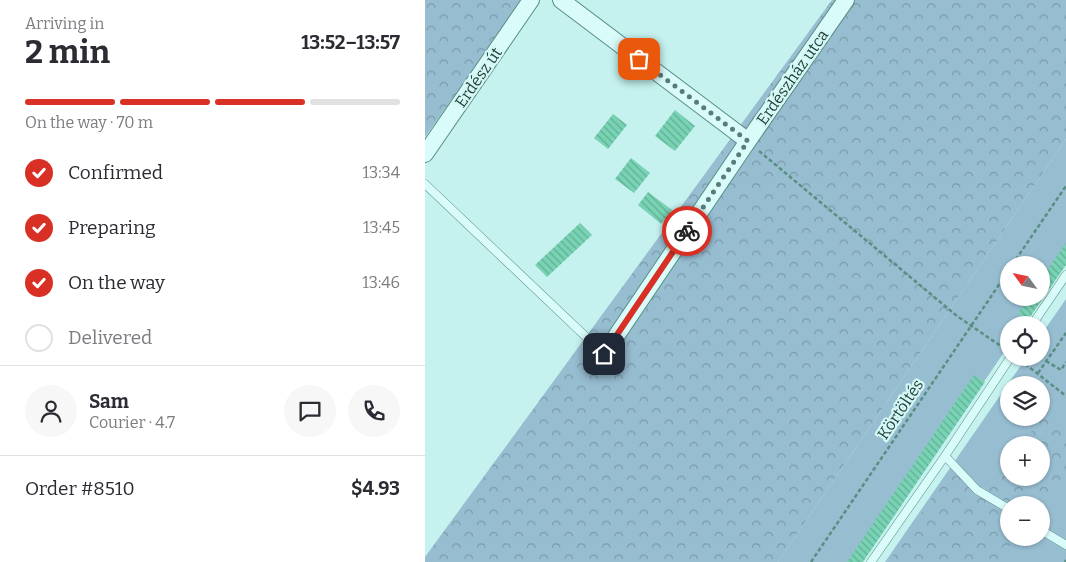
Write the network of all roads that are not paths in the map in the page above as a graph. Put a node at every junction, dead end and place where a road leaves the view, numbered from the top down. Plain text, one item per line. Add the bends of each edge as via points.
1 (531, 0) edge
2 (561, 0) edge
3 (846, 0) edge
4 (748, 141) junction
5 (425, 154) edge
6 (425, 184) edge
7 (1066, 275) edge
8 (1038, 316) edge
9 (604, 354) joint
10 (1005, 366) edge
11 (945, 456) junction
12 (1000, 504) edge
13 (1050, 535) edge
14 (1066, 545) edge
15 (871, 562) edge

1 - 5 street, Erdész út
2 - 4 street
3 - 4 street, Erdészház utca
4 - 9 street, Erdészház utca
6 - 9 lane
7 - 8 lane
10 - 11 lane
11 - 12 lane via 977,490
11 - 15 lane
13 - 14 lane

